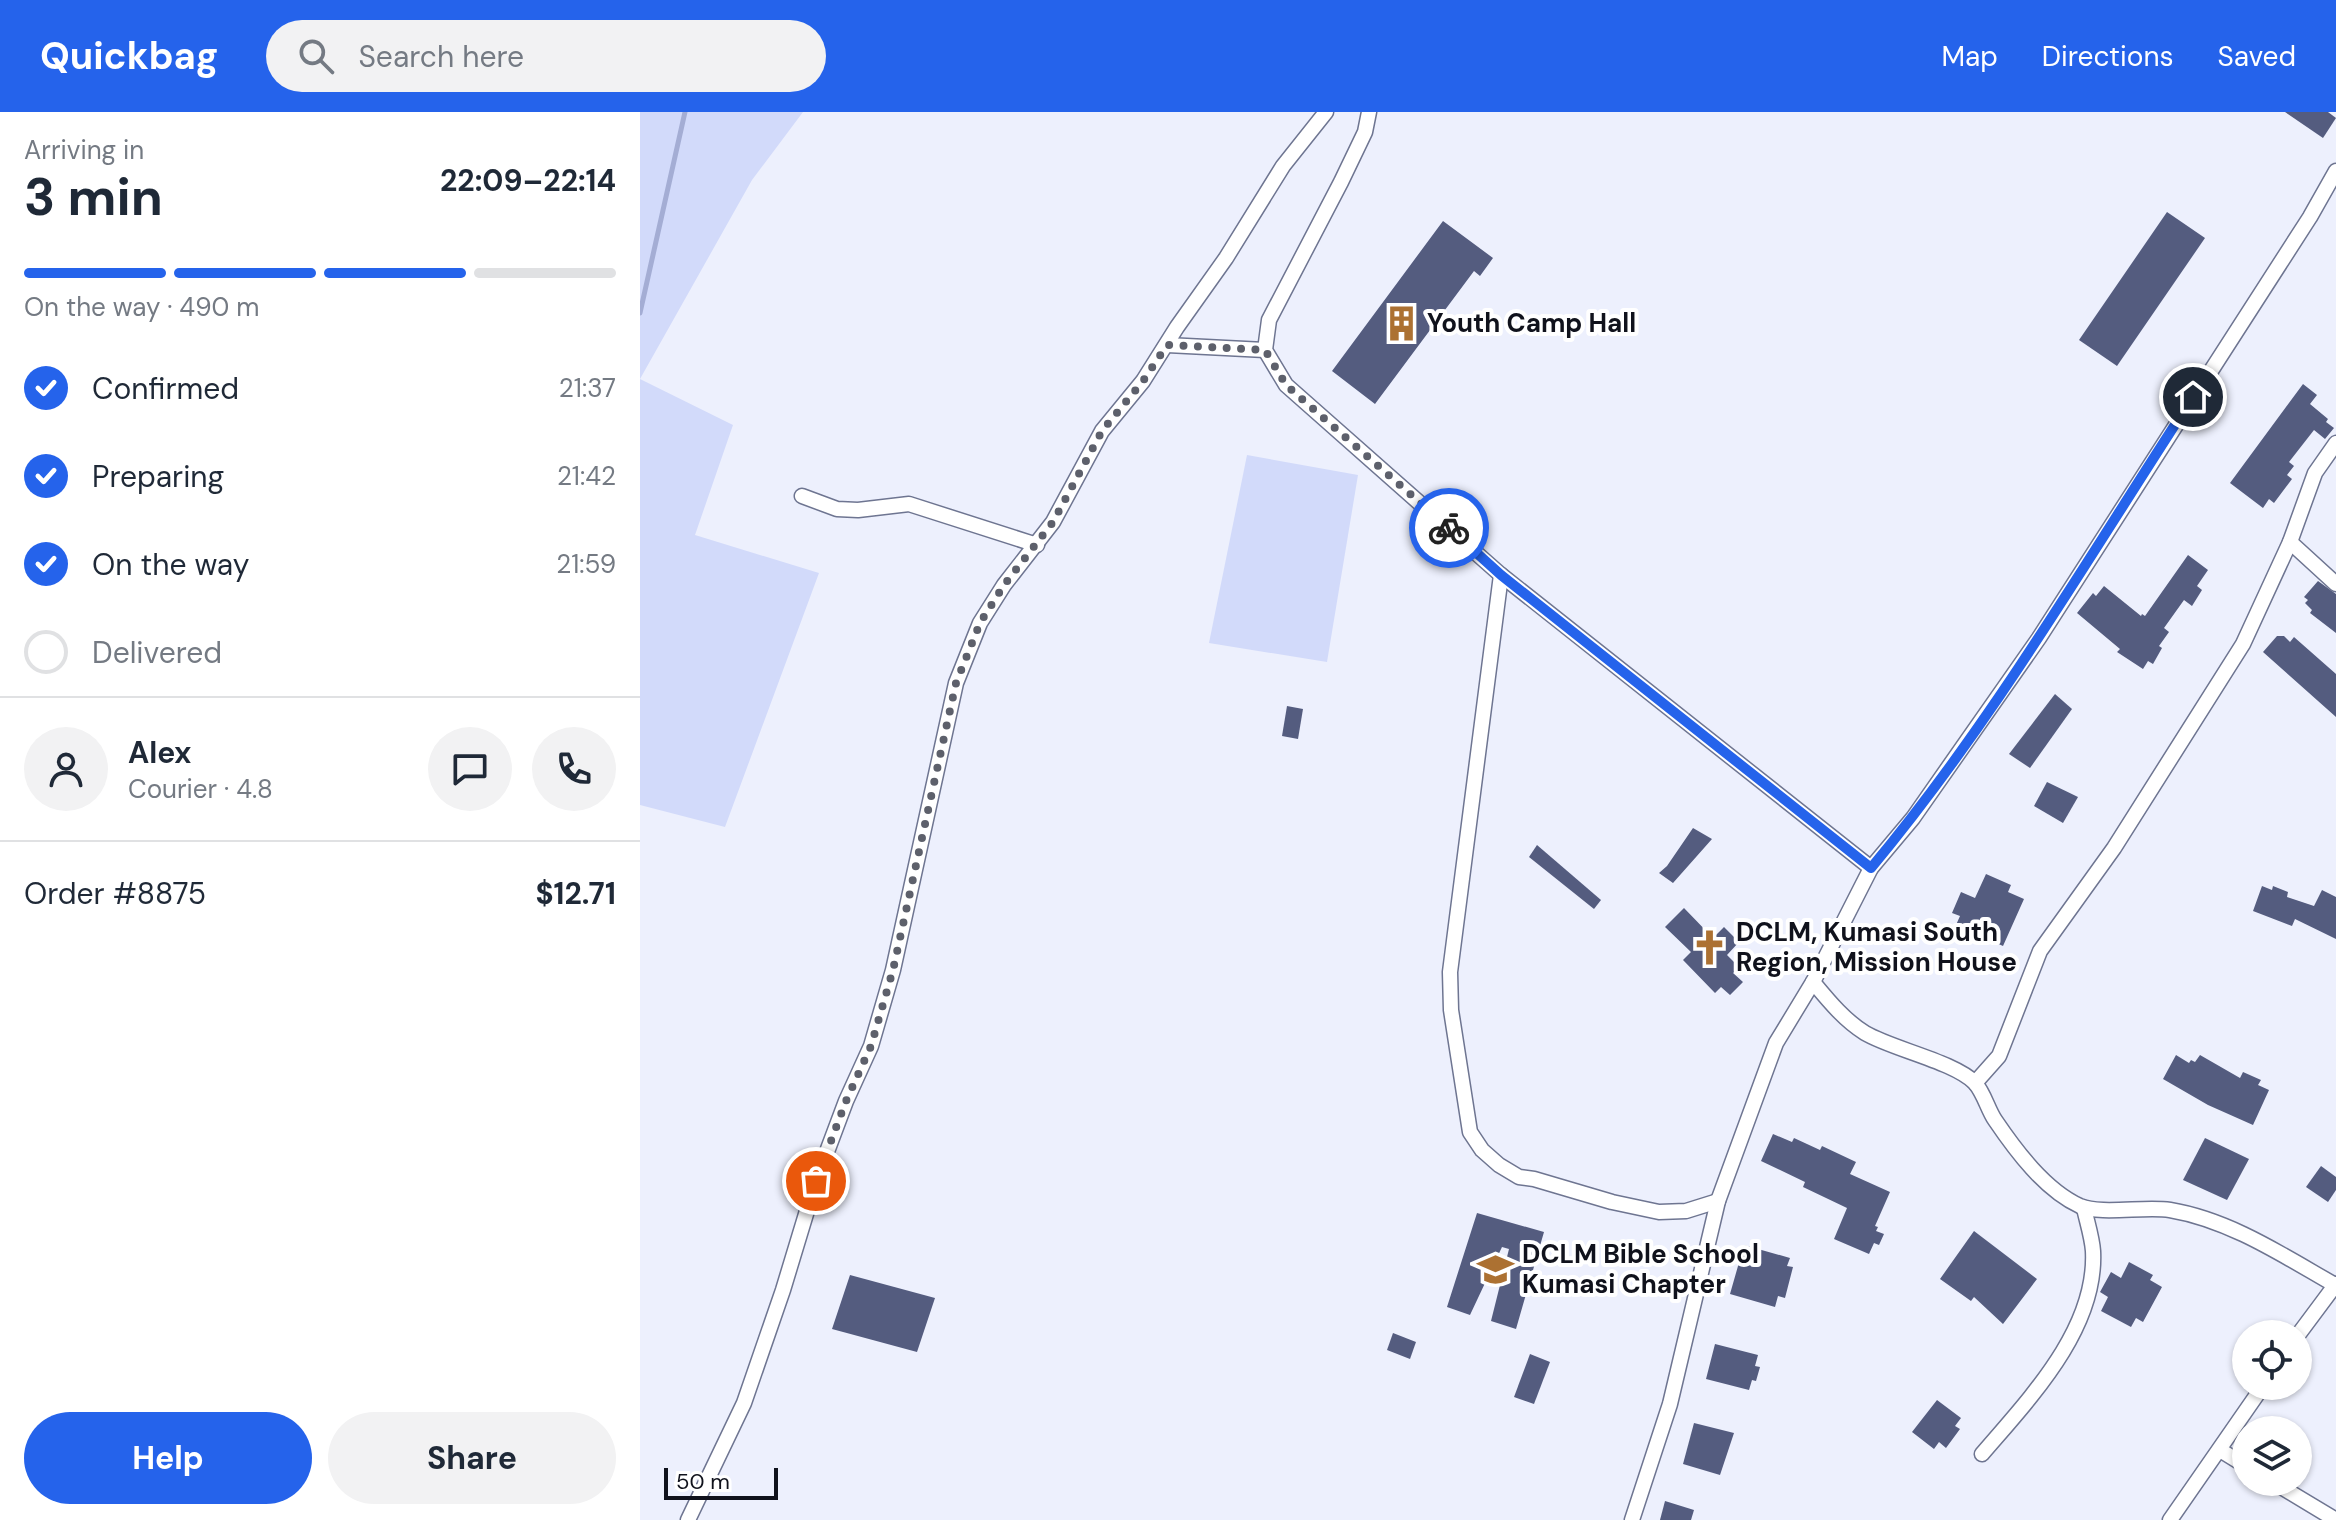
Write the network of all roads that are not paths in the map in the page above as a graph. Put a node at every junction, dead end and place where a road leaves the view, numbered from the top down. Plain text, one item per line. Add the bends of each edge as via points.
1 (1326, 112) edge
2 (1369, 112) edge
3 (2336, 171) edge
4 (1167, 345) junction
5 (1265, 350) junction
6 (2336, 443) edge
7 (802, 496) dead end
8 (2290, 542) junction
9 (1037, 545) junction
10 (1501, 575) junction
11 (2336, 584) edge
12 (1871, 868) junction
13 (1813, 982) junction
14 (1975, 1083) junction
15 (1718, 1201) junction
16 (2084, 1208) junction
17 (2336, 1285) edge
18 (2309, 1320) edge
19 (2254, 1400) edge
20 (2220, 1450) junction
21 (1982, 1454) dead end
22 (2232, 1457) edge
23 (2296, 1496) edge
24 (688, 1520) edge
25 (1632, 1520) edge
26 (2170, 1520) edge
27 (2336, 1520) edge

1 - 4 street via 1283,166
2 - 5 street via 1341,182 1269,320
3 - 12 street via 2039,638 1913,818
4 - 5 street
4 - 9 street via 1102,431
5 - 10 street via 1286,385
6 - 8 street via 2315,473
7 - 9 street via 837,509 909,504
8 - 11 street
8 - 14 street via 2243,644 2114,848 2040,951 1999,1056
9 - 24 street via 980,623 956,683 893,970 871,1046 816,1181 744,1403
10 - 12 street
10 - 15 street via 1450,972 1470,1132 1482,1150 1519,1177 1659,1212
12 - 13 street
13 - 14 street via 1864,1032
13 - 15 street via 1776,1043
14 - 16 street via 1994,1119 2025,1158 2068,1200
15 - 25 street via 1670,1404
16 - 17 street via 2171,1210 2219,1224
16 - 21 street via 2093,1250 2085,1310 2065,1349
17 - 18 street
19 - 20 street
20 - 22 street
20 - 26 street
23 - 27 street

